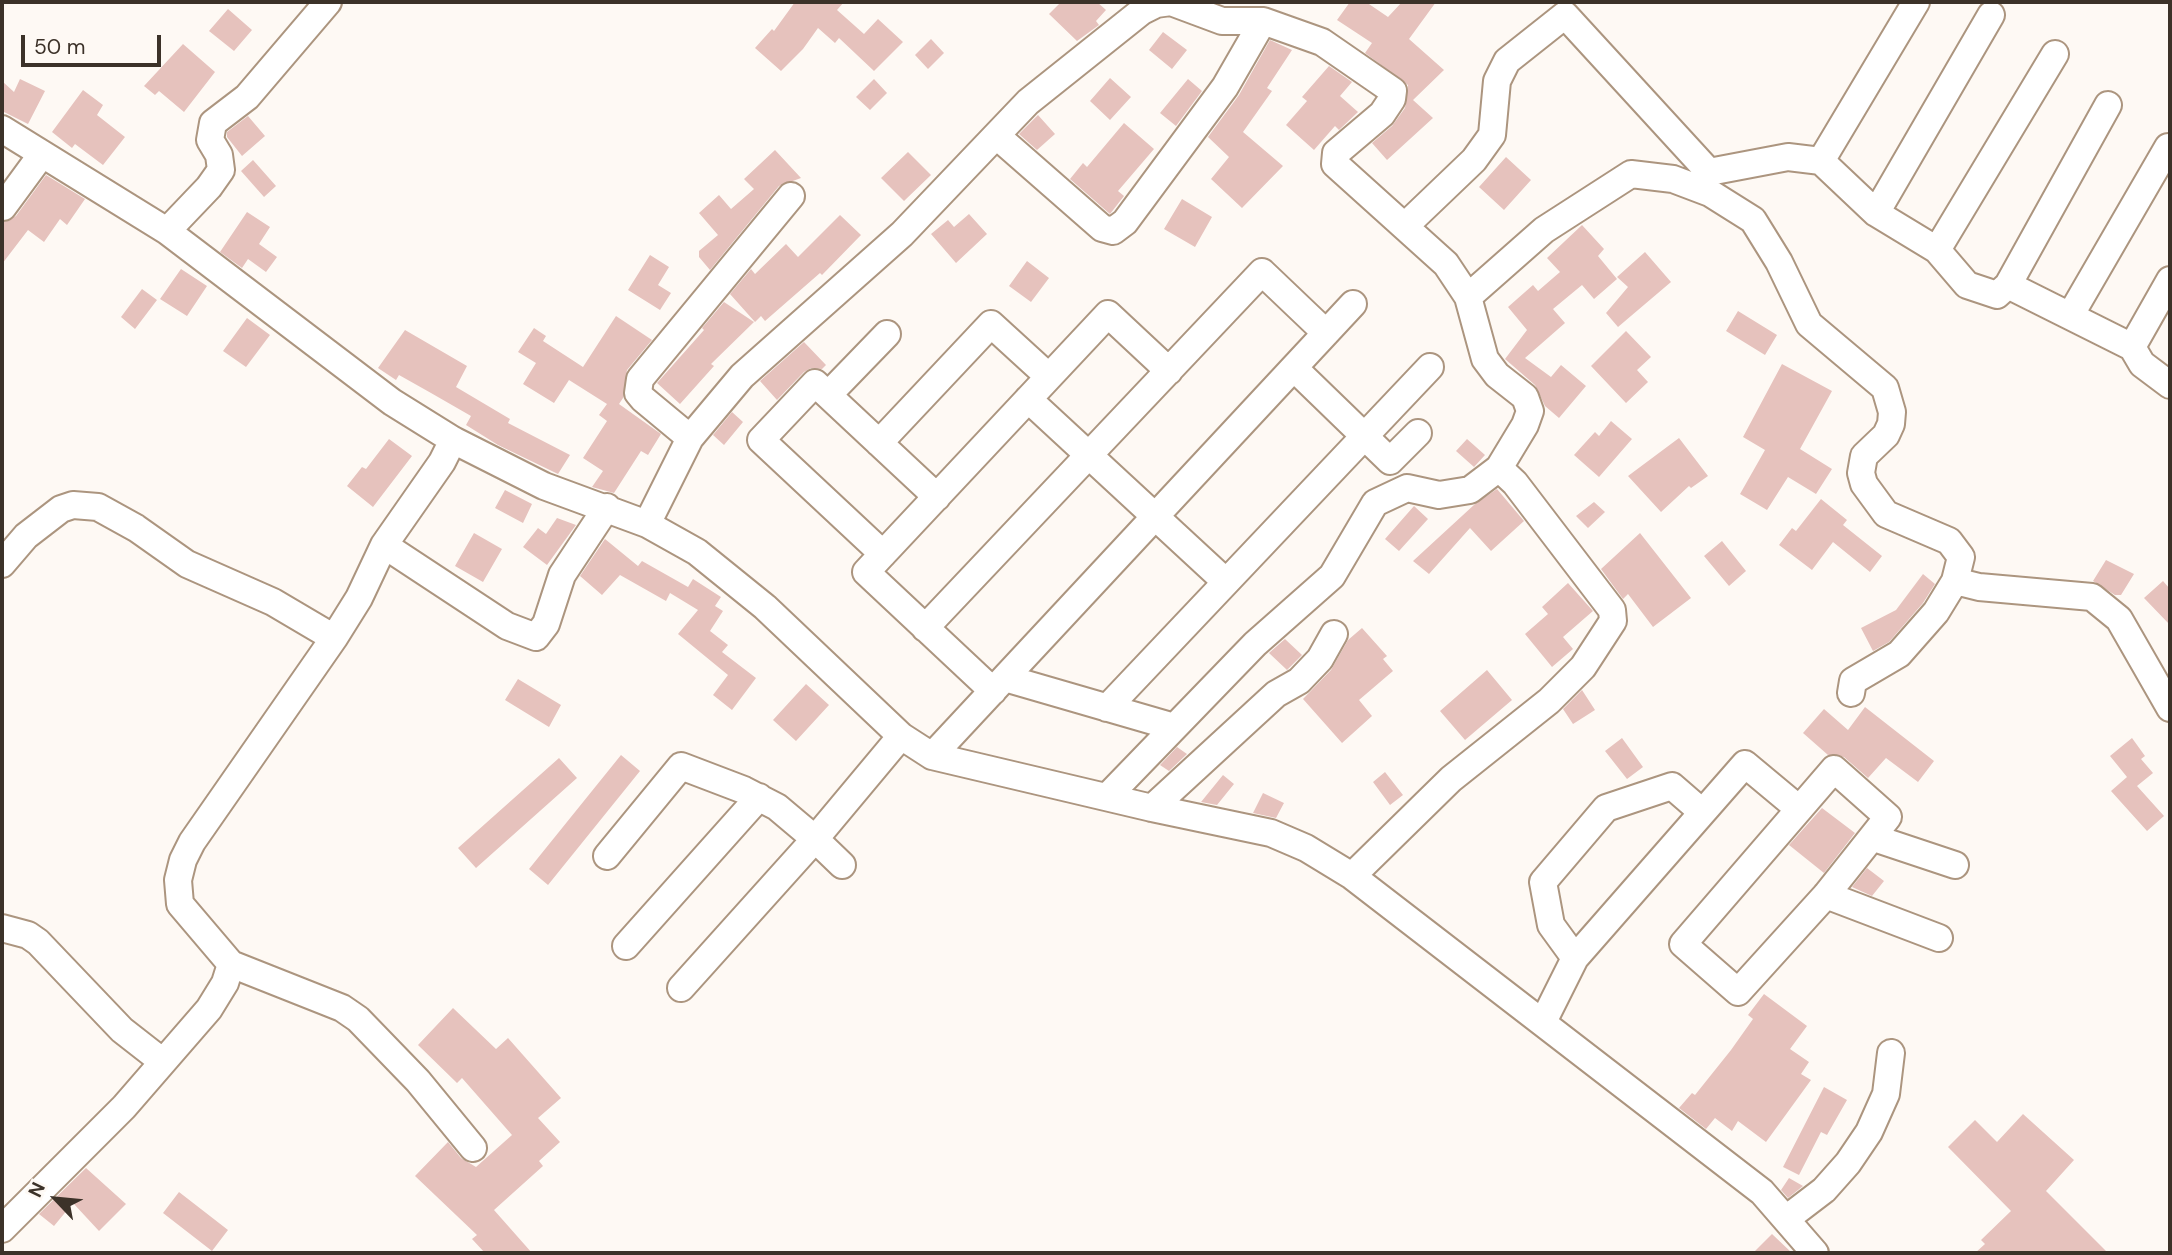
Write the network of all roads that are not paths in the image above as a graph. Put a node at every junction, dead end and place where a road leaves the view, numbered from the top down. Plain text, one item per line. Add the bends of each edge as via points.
1 (328, 2) edge
2 (1916, 2) edge
3 (1991, 15) dead end
4 (1263, 21) junction
5 (2055, 54) dead end
6 (2108, 105) dead end
7 (2, 129) edge
8 (998, 137) junction
9 (2168, 147) dead end
10 (42, 154) junction
11 (1821, 161) junction
12 (791, 196) dead end
13 (3, 208) edge
14 (1876, 212) junction
15 (1405, 226) junction
16 (167, 231) junction
17 (1937, 250) junction
18 (2170, 280) edge
19 (2008, 285) junction
20 (1468, 297) junction
21 (1353, 304) dead end
22 (2070, 316) junction
23 (1326, 333) junction
24 (887, 334) dead end
25 (2132, 346) junction
26 (1430, 367) dead end
27 (1294, 368) junction
28 (1169, 371) junction
29 (1049, 377) junction
30 (2170, 385) edge
31 (828, 395) junction
32 (1028, 399) junction
33 (1418, 433) dead end
34 (1364, 436) junction
35 (690, 438) junction
36 (453, 440) junction
37 (879, 443) junction
38 (1089, 455) junction
39 (1499, 468) junction
40 (937, 497) junction
41 (607, 508) junction
42 (1155, 517) junction
43 (647, 524) junction
44 (384, 545) junction
45 (883, 554) junction
46 (2, 564) edge
47 (1955, 581) junction
48 (1226, 582) junction
49 (925, 628) junction
50 (1334, 634) dead end
51 (334, 638) junction
52 (999, 684) junction
53 (1850, 693) dead end
54 (1107, 708) junction
55 (2170, 708) edge
56 (1174, 727) junction
57 (901, 736) junction
58 (932, 756) junction
59 (759, 797) junction
60 (1107, 797) junction
61 (1152, 808) junction
62 (1799, 809) junction
63 (1702, 812) junction
64 (1874, 838) junction
65 (816, 839) junction
66 (607, 856) dead end
67 (842, 864) dead end
68 (1955, 865) dead end
69 (1352, 876) junction
70 (1826, 895) junction
71 (2, 929) edge
72 (1939, 938) dead end
73 (626, 946) dead end
74 (1575, 958) junction
75 (231, 964) junction
76 (681, 988) dead end
77 (1543, 1022) junction
78 (1891, 1053) dead end
79 (163, 1062) junction
80 (474, 1148) dead end
81 (1786, 1219) junction
82 (2, 1229) edge
83 (1815, 1253) edge

1 - 16 street via 247,97 213,123 210,140 221,170
2 - 11 street
3 - 14 street
4 - 8 street via 1222,21 1171,2 1156,4 1028,102
4 - 8 street via 1224,87 1125,222 1113,231 1102,228
4 - 15 street via 1322,42 1393,91 1382,114 1334,159 1339,170
5 - 17 street
6 - 19 street
7 - 10 street
8 - 35 street via 902,234 742,376
9 - 22 street
10 - 13 street
10 - 16 street
11 - 14 street
11 - 15 street via 1788,157 1709,172 1565,15 1507,61 1497,81 1492,135 1474,160
12 - 35 street via 640,379 638,393 643,399
14 - 17 street
15 - 20 street via 1446,264
16 - 36 street via 382,394
17 - 19 street via 1966,285 1997,295
18 - 25 street
19 - 22 street
20 - 39 street via 1485,359 1525,397 1530,411
20 - 47 street via 1544,230 1631,174 1673,179 1710,193 1753,220 1809,324 1885,388 1891,424 1864,456 1864,484 1886,514 1958,549 1961,557
21 - 23 street
22 - 25 street
23 - 27 street
23 - 28 street via 1262,272
24 - 31 street
25 - 30 street via 2142,364
26 - 34 street
27 - 34 street
27 - 42 street
28 - 29 street via 1108,314
28 - 38 street
29 - 32 street
29 - 37 street via 991,324
31 - 37 street
31 - 45 street via 815,383 761,440
32 - 38 street
32 - 40 street
33 - 34 street via 1390,461
34 - 48 street
35 - 43 street
36 - 41 street via 544,486
36 - 44 street
37 - 40 street
38 - 42 street
38 - 49 street
39 - 56 street via 1470,490 1439,495 1407,488 1375,503 1332,576 1255,644
39 - 69 street via 1515,482 1612,610 1613,621 1583,667 1549,701 1451,779
40 - 45 street
41 - 43 street
41 - 44 street via 562,575 546,624 536,637 507,626
42 - 48 street
42 - 52 street
43 - 57 street via 697,552 765,607
44 - 51 street
45 - 49 street via 866,572
46 - 51 street via 26,536 61,509 98,507 187,564 273,602
47 - 53 street via 1936,612 1899,654 1853,681
47 - 55 street via 2092,597 2119,619
48 - 54 street
49 - 52 street
50 - 61 street via 1320,659 1299,681 1276,694
51 - 75 street via 183,860 178,880 180,904
52 - 54 street
52 - 58 street
54 - 56 street
56 - 60 street
57 - 58 street
57 - 65 street
58 - 60 street
59 - 65 street
59 - 66 street via 681,765
59 - 73 street
60 - 61 street
61 - 69 street via 1271,833
62 - 63 street via 1745,764
62 - 64 street via 1833,769 1888,817
62 - 70 street via 1683,944 1738,992
63 - 74 street
63 - 74 street via 1672,786 1606,808 1543,881 1551,925
64 - 68 street
64 - 70 street
65 - 67 street
65 - 76 street
69 - 77 street
70 - 72 street
71 - 79 street via 38,942 122,1030
74 - 77 street
75 - 79 street via 209,1009
75 - 80 street via 358,1018
77 - 81 street via 1762,1192
78 - 81 street via 1886,1094 1869,1132 1824,1190
79 - 82 street
81 - 83 street

